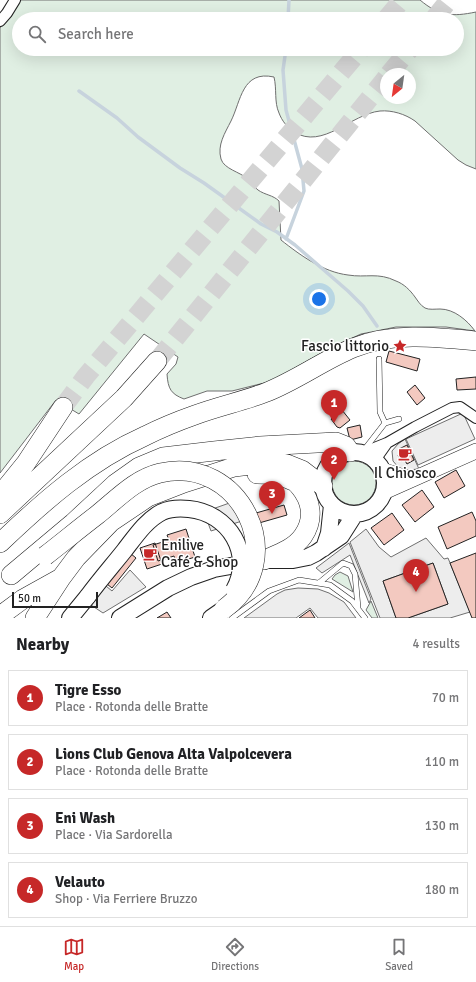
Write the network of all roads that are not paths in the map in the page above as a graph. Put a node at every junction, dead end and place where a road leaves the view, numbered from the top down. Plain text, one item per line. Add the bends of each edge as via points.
1 (14, 0) edge
2 (0, 21) edge
3 (476, 341) edge
4 (380, 359) dead end
5 (157, 361) tunnel mouth
6 (63, 407) tunnel mouth
7 (399, 418) dead end
8 (476, 418) edge
9 (385, 423) junction
10 (388, 443) junction
11 (476, 451) edge
12 (367, 459) junction
13 (410, 479) junction
14 (184, 483) junction
15 (323, 486) junction
16 (384, 492) junction
17 (0, 495) edge
18 (332, 505) junction
19 (0, 514) edge
20 (355, 514) junction
21 (0, 543) edge
22 (324, 548) junction
23 (264, 560) junction
24 (61, 578) junction
25 (6, 579) edge
26 (319, 583) junction
27 (358, 609) junction
28 (222, 615) edge
29 (0, 616) edge
30 (35, 618) edge
31 (70, 618) edge
32 (120, 618) edge
33 (365, 618) edge

1 - 2 street
3 - 21 highway via 416,337 371,343 354,348 268,392 196,415 145,436 106,456 64,485
4 - 9 lane via 380,412
5 - 19 highway via 124,398
6 - 17 highway via 26,463
7 - 9 lane
8 - 10 street via 460,407 452,408
9 - 12 lane
10 - 12 street
10 - 12 street
11 - 13 main road
12 - 13 main road
12 - 15 main road via 340,454 326,468
12 - 16 main road via 385,484
12 - 25 highway via 336,442 260,446 163,457 139,467 116,484
13 - 16 main road
14 - 15 highway via 234,467 274,462 302,470
14 - 23 highway via 245,474 276,474 295,482 304,492 310,508 311,518 308,526 294,545
14 - 24 highway via 148,497 111,522 76,558
15 - 18 main road
16 - 20 main road via 373,507
18 - 20 main road via 346,513
18 - 22 main road via 329,533
20 - 22 main road via 341,536
22 - 23 main road via 293,560
23 - 32 main road via 214,569 191,577
24 - 29 highway via 22,599
24 - 30 highway
25 - 28 highway, bridge via 45,556 131,486 161,472 187,471 211,477 233,494 252,524 256,557 251,577
26 - 27 lane via 330,585 352,601
26 - 27 lane via 343,563 352,566
26 - 28 lane via 299,580 269,591
27 - 33 lane
28 - 31 main road, bridge via 242,570 236,540 215,517 196,510 178,508 163,511 150,520

